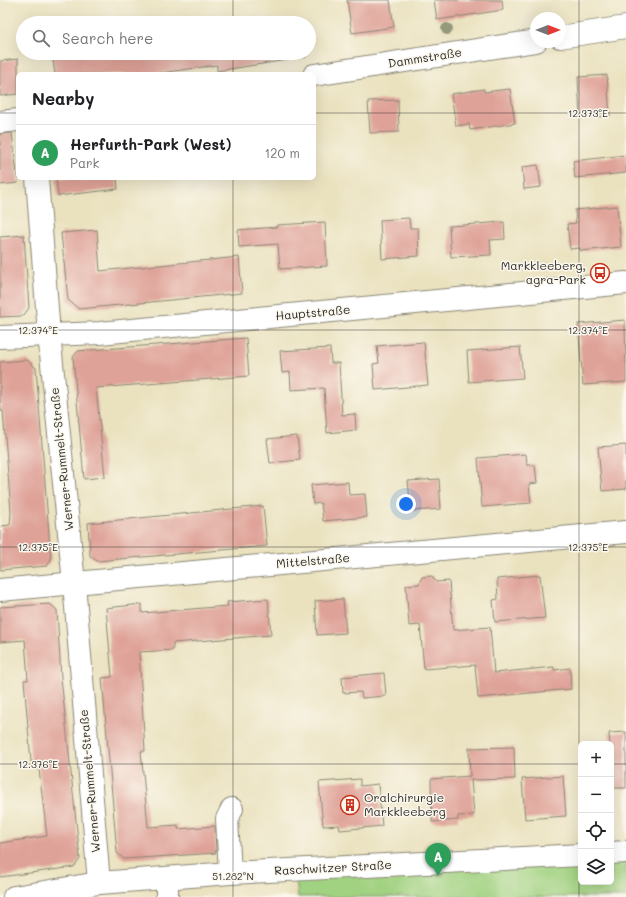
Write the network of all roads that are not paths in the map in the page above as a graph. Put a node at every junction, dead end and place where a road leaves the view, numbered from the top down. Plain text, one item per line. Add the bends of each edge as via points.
1 (626, 27) edge
2 (566, 36) edge
3 (530, 42) edge
4 (316, 75) edge
5 (16, 120) edge
6 (0, 122) edge
7 (37, 180) edge
8 (626, 283) edge
9 (49, 334) junction
10 (0, 337) edge
11 (626, 532) edge
12 (74, 583) junction
13 (0, 590) edge
14 (232, 809) dead end
15 (626, 852) edge
16 (614, 853) edge
17 (578, 855) edge
18 (230, 873) junction
19 (99, 883) junction
20 (167, 887) edge
21 (14, 897) edge

1 - 2 street
3 - 4 street, Dammstraße
5 - 6 street
7 - 9 street, Werner-Rummelt-Straße
8 - 9 street, Hauptstraße via 100,333
9 - 10 street, Hauptstraße
9 - 12 street, Werner-Rummelt-Straße
11 - 12 street, Mittelstraße
12 - 13 street, Mittelstraße
12 - 19 street, Werner-Rummelt-Straße
14 - 18 street via 227,819
15 - 16 street
17 - 18 street, Raschwitzer Straße
18 - 20 street, Raschwitzer Straße
19 - 20 street, Raschwitzer Straße
19 - 21 street, Raschwitzer Straße

